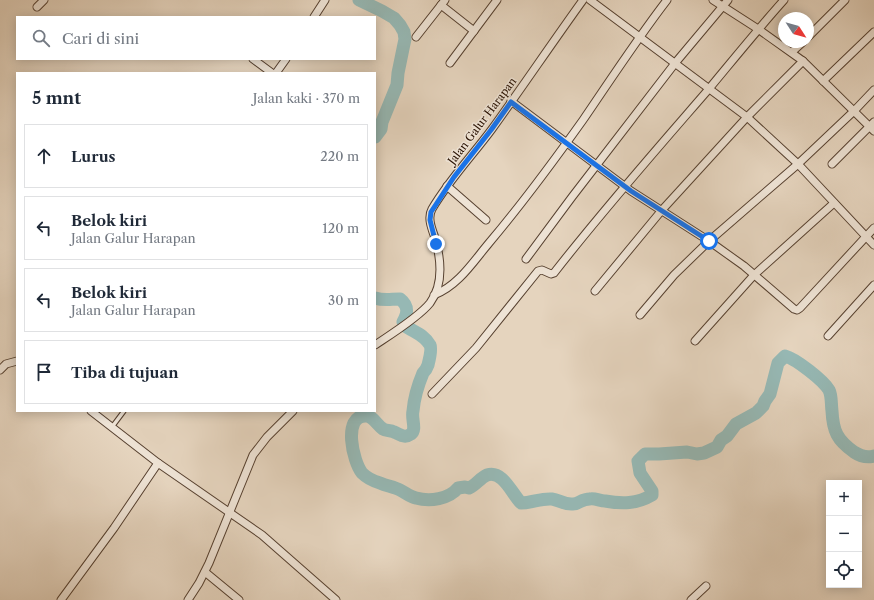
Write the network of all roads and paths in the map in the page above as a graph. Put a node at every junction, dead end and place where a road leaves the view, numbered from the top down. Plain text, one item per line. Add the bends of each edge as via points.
1 (44, 0) edge
2 (325, 0) edge
3 (497, 0) edge
4 (583, 0) edge
5 (590, 0) edge
6 (667, 0) edge
7 (714, 0) edge
8 (784, 0) edge
9 (845, 0) edge
10 (443, 3) edge
11 (726, 3) edge
12 (38, 7) dead end
13 (315, 16) edge
14 (758, 28) junction
15 (474, 30) junction
16 (814, 31) edge
17 (874, 32) edge
18 (416, 37) dead end
19 (639, 37) junction
20 (796, 48) edge
21 (792, 52) junction
22 (254, 60) edge
23 (285, 60) edge
24 (804, 61) junction
25 (450, 63) dead end
26 (675, 64) junction
27 (271, 72) edge
28 (277, 72) edge
29 (823, 81) junction
30 (709, 88) junction
31 (874, 90) edge
32 (511, 102) junction
33 (854, 111) junction
34 (746, 117) junction
35 (872, 127) edge
36 (566, 143) junction
37 (798, 164) junction
38 (832, 164) dead end
39 (596, 165) junction
40 (447, 186) junction
41 (624, 186) junction
42 (834, 203) junction
43 (662, 210) junction
44 (486, 220) dead end
45 (874, 228) edge
46 (866, 237) junction
47 (709, 241) junction
48 (874, 245) edge
49 (526, 259) dead end
50 (754, 275) junction
51 (874, 285) edge
52 (595, 291) dead end
53 (434, 294) junction
54 (640, 315) dead end
55 (828, 336) dead end
56 (695, 341) dead end
57 (376, 345) edge
58 (16, 361) edge
59 (0, 370) edge
60 (432, 394) dead end
61 (92, 412) edge
62 (123, 412) edge
63 (292, 412) edge
64 (112, 427) junction
65 (158, 463) junction
66 (230, 514) junction
67 (205, 572) junction
68 (706, 586) dead end
69 (61, 600) edge
70 (188, 600) edge
71 (239, 600) edge
72 (336, 600) edge
73 (691, 600) edge

1 - 12 street
2 - 13 street
3 - 15 street
4 - 32 street, Jalan Galur Harapan
5 - 19 street
6 - 19 street
7 - 11 street
8 - 14 street
9 - 16 street
10 - 15 street
10 - 18 street
11 - 14 street
11 - 26 street
14 - 21 street
14 - 30 street
15 - 25 street
17 - 29 street
19 - 26 street
19 - 36 street
20 - 21 street
21 - 24 street
22 - 27 street
23 - 28 street
24 - 29 street
24 - 34 street
26 - 30 street
26 - 39 street
29 - 33 street
30 - 34 street
30 - 41 street
31 - 33 street
32 - 36 street
32 - 40 street, Jalan Galur Harapan
33 - 35 street
33 - 37 street
34 - 37 street
34 - 43 street
35 - 38 street
36 - 39 street
36 - 53 street via 511,216 457,280 443,292
37 - 42 street
37 - 47 street
39 - 41 street
39 - 49 street
40 - 44 street
40 - 53 street, Jalan Galur Harapan via 430,216 440,263 439,280
41 - 43 street
41 - 60 street via 554,273 538,271 476,348
42 - 46 street
42 - 50 street
43 - 47 street
43 - 52 street
45 - 46 street
46 - 48 street
46 - 50 street via 797,310
47 - 50 street
47 - 54 street via 674,275
50 - 56 street
51 - 55 street
53 - 57 street, Jalan Galur Harapan via 425,308
58 - 59 street via 6,364
61 - 64 street
62 - 64 lane
63 - 66 street via 253,455
64 - 65 street
65 - 66 street
65 - 69 street
66 - 67 street
66 - 72 street via 262,535
67 - 70 street
67 - 71 street
68 - 73 street

